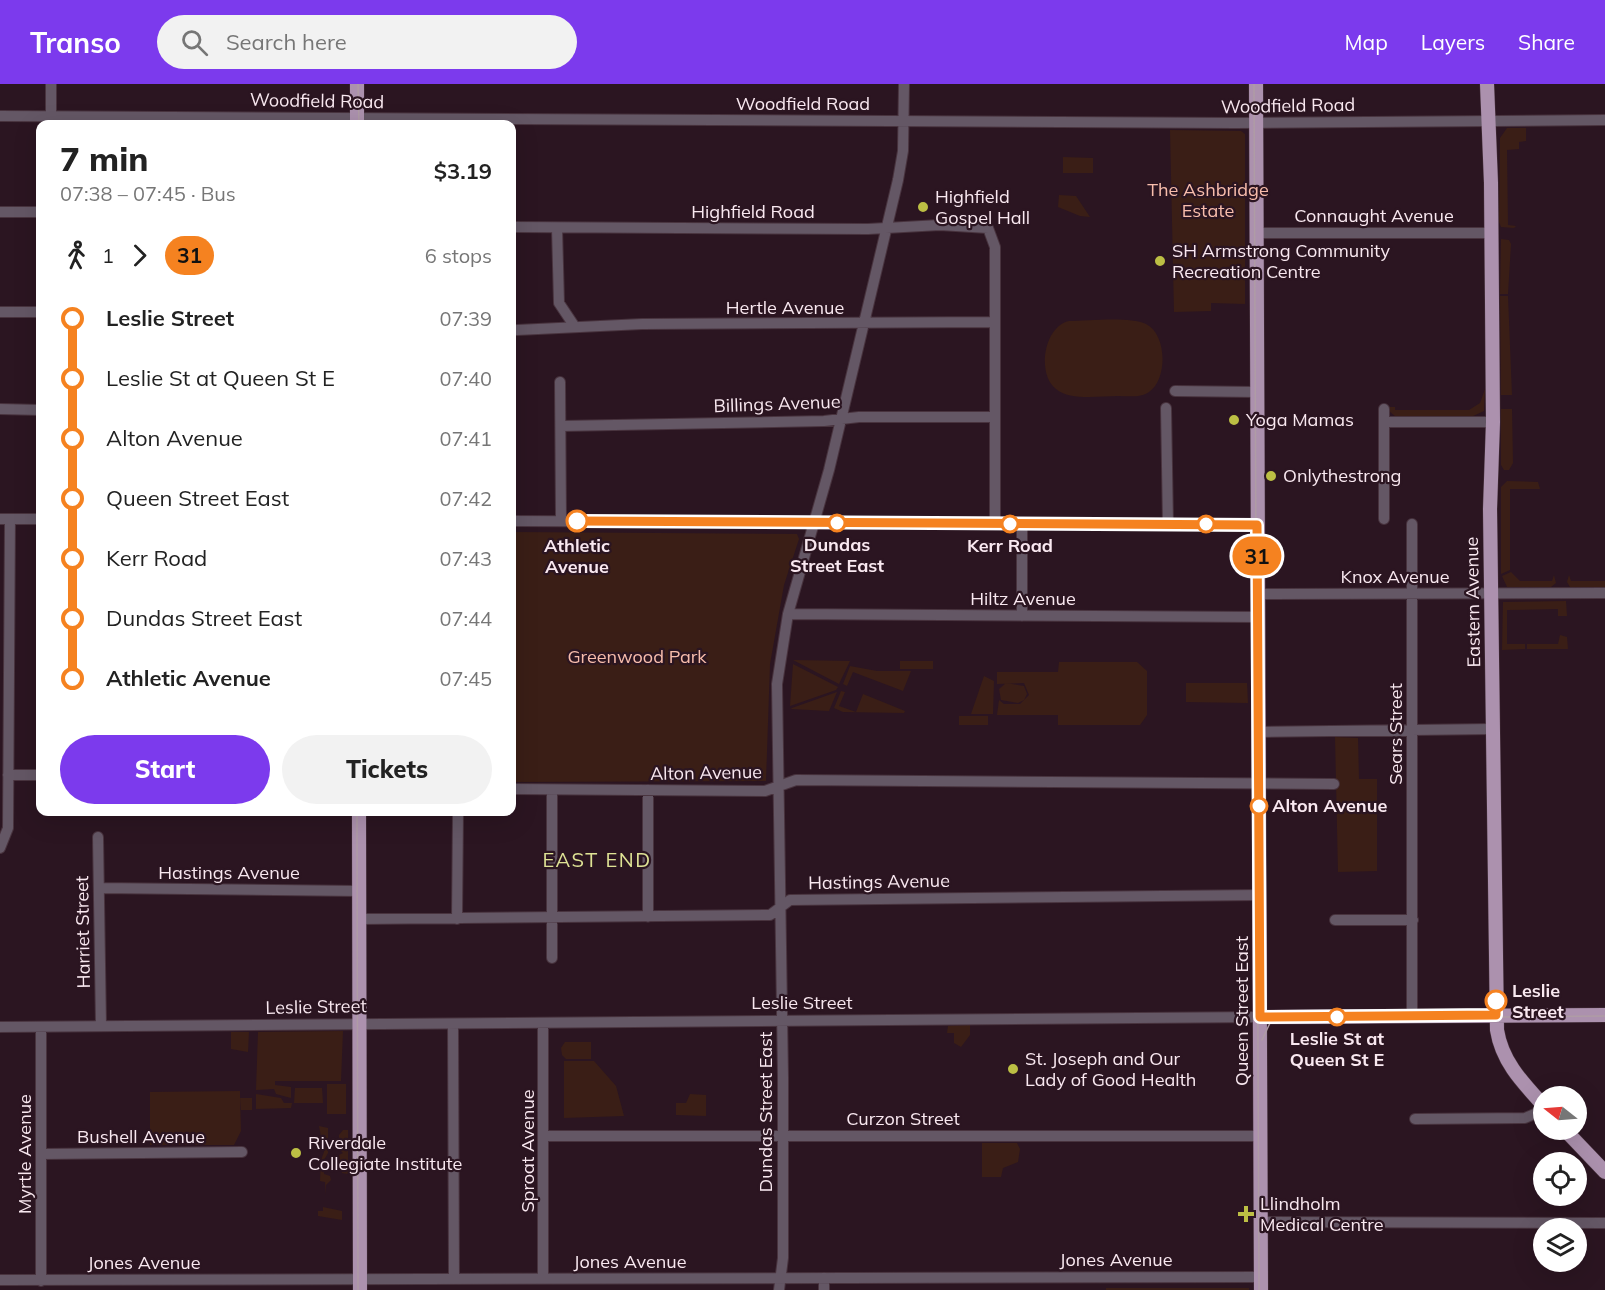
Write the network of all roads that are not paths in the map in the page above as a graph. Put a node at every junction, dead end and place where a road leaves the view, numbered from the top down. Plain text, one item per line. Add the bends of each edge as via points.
1 (51, 84) edge
2 (357, 84) edge
3 (904, 84) edge
4 (1256, 84) edge
5 (1487, 84) edge
6 (0, 116) edge
7 (51, 116) junction
8 (296, 120) edge
9 (357, 120) edge
10 (1488, 120) junction
11 (1605, 120) edge
12 (516, 121) edge
13 (903, 121) junction
14 (1256, 123) junction
15 (0, 212) edge
16 (36, 212) edge
17 (516, 227) edge
18 (887, 227) junction
19 (557, 228) junction
20 (1256, 233) junction
21 (1492, 233) junction
22 (0, 312) edge
23 (36, 312) edge
24 (864, 322) junction
25 (994, 322) junction
26 (575, 327) junction
27 (517, 330) dead end
28 (560, 382) dead end
29 (1175, 391) dead end
30 (1257, 392) junction
31 (1166, 408) dead end
32 (1384, 409) dead end
33 (0, 410) edge
34 (36, 410) edge
35 (994, 417) junction
36 (841, 420) junction
37 (1384, 422) junction
38 (1493, 422) junction
39 (561, 426) junction
40 (5, 519) edge
41 (36, 519) edge
42 (1384, 519) dead end
43 (516, 521) edge
44 (561, 521) junction
45 (814, 523) junction
46 (995, 524) junction
47 (1022, 524) junction
48 (1168, 524) junction
49 (1412, 524) dead end
50 (1257, 525) junction
51 (1412, 592) junction
52 (1491, 593) junction
53 (1605, 593) edge
54 (1257, 594) junction
55 (788, 614) junction
56 (1022, 616) junction
57 (1257, 617) junction
58 (1492, 729) junction
59 (1412, 731) junction
60 (1258, 732) junction
61 (4, 746) edge
62 (8, 775) junction
63 (36, 775) edge
64 (1259, 783) junction
65 (1334, 784) dead end
66 (779, 785) junction
67 (516, 789) edge
68 (552, 790) junction
69 (648, 790) junction
70 (359, 816) edge
71 (458, 816) edge
72 (98, 837) dead end
73 (0, 848) edge
74 (99, 888) junction
75 (359, 891) junction
76 (1260, 895) junction
77 (780, 907) junction
78 (552, 917) junction
79 (648, 917) junction
80 (359, 919) junction
81 (457, 919) junction
82 (1335, 920) dead end
83 (1413, 920) junction
84 (552, 958) dead end
85 (1605, 1014) edge
86 (1496, 1015) junction
87 (1412, 1016) junction
88 (1260, 1017) junction
89 (782, 1021) junction
90 (543, 1023) junction
91 (358, 1024) junction
92 (453, 1024) junction
93 (101, 1026) junction
94 (0, 1027) edge
95 (41, 1028) junction
96 (1533, 1094) edge
97 (1533, 1117) edge
98 (1415, 1119) dead end
99 (783, 1135) junction
100 (544, 1136) junction
101 (1261, 1136) junction
102 (1575, 1140) edge
103 (242, 1152) dead end
104 (41, 1154) junction
105 (1605, 1172) edge
106 (1261, 1222) junction
107 (1605, 1223) edge
108 (781, 1277) junction
109 (543, 1278) junction
110 (824, 1278) junction
111 (454, 1279) junction
112 (0, 1280) edge
113 (42, 1281) junction
114 (1261, 1283) edge
115 (359, 1284) edge
116 (704, 1284) edge
117 (779, 1290) edge
118 (824, 1290) edge

1 - 7 street
2 - 9 main road
3 - 13 street, Dundas Street East
4 - 14 main road, Queen Street East
5 - 10 main road, Eastern Avenue
6 - 7 street, Woodfield Road
7 - 8 street, Woodfield Road
10 - 11 street, Woodfield Road
10 - 14 street, Woodfield Road
10 - 21 main road, Eastern Avenue
12 - 13 street, Woodfield Road
13 - 14 street, Woodfield Road
13 - 18 street, Dundas Street East via 903,151
14 - 20 main road, Queen Street East
15 - 16 street
17 - 19 street, Highfield Road
18 - 19 street, Highfield Road
18 - 24 street, Dundas Street East
18 - 25 street, Highfield Road via 980,226 991,233 995,247
19 - 26 street via 558,303
20 - 21 street, Connaught Avenue
20 - 30 main road, Queen Street East
21 - 38 main road, Eastern Avenue
22 - 23 street
24 - 25 street, Hertle Avenue
24 - 26 street, Hertle Avenue
24 - 36 street, Dundas Street East
25 - 35 street
26 - 27 street, Hertle Avenue
28 - 39 street
29 - 30 street
30 - 50 main road, Queen Street East
31 - 48 street
32 - 37 street
33 - 34 street
35 - 36 street, Billings Avenue
35 - 46 street
36 - 39 street, Billings Avenue
36 - 45 street, Dundas Street East
37 - 38 street
37 - 42 street
38 - 52 main road, Eastern Avenue
39 - 44 street
40 - 41 street
40 - 61 street
43 - 44 street
44 - 45 street
45 - 46 street
45 - 55 street, Dundas Street East
46 - 47 street
47 - 48 street
47 - 56 street
48 - 50 street
49 - 51 street, Sears Street
50 - 54 main road, Queen Street East
51 - 52 street, Knox Avenue
51 - 54 street, Knox Avenue
51 - 59 street, Sears Street
52 - 53 street, Knox Avenue
52 - 58 main road, Eastern Avenue
54 - 57 main road, Queen Street East
55 - 56 street, Hiltz Avenue
55 - 66 street, Dundas Street East via 777,684
56 - 57 street, Hiltz Avenue
57 - 60 main road, Queen Street East
58 - 59 street
58 - 86 main road, Eastern Avenue
59 - 60 street
59 - 83 street, Sears Street
60 - 64 main road, Queen Street East
61 - 62 street
62 - 63 street
62 - 73 street via 8,828
64 - 65 street, Alton Avenue
64 - 66 street, Alton Avenue via 796,780
64 - 76 main road, Queen Street East
66 - 69 street, Alton Avenue via 765,791
66 - 77 street, Dundas Street East
67 - 68 street, Alton Avenue
68 - 69 street, Alton Avenue
68 - 78 street
69 - 79 street
70 - 75 main road
71 - 81 street
72 - 74 street, Harriet Street
74 - 75 street, Hastings Avenue
74 - 93 street, Harriet Street
75 - 80 main road
76 - 77 street, Hastings Avenue via 790,900
76 - 88 main road, Queen Street East
77 - 79 street, Hastings Avenue via 770,915
77 - 89 street, Dundas Street East
78 - 79 street, Hastings Avenue
78 - 81 street, Hastings Avenue
78 - 84 street
80 - 81 street, Hastings Avenue
80 - 91 main road
82 - 83 street
83 - 87 street, Sears Street
85 - 86 main road, Leslie Street
86 - 87 main road, Leslie Street
86 - 96 main road, Eastern Avenue via 1498,1040 1510,1066
87 - 88 main road, Leslie Street
88 - 89 street, Leslie Street
88 - 101 main road, Queen Street East
89 - 90 street, Leslie Street
89 - 99 street, Dundas Street East
90 - 92 street, Leslie Street
90 - 100 street, Sproat Avenue
91 - 92 street, Leslie Street
91 - 93 street, Leslie Street
91 - 115 main road
92 - 111 street
93 - 95 street, Leslie Street
94 - 95 street, Leslie Street
95 - 104 street, Myrtle Avenue
97 - 98 street
99 - 100 street, Curzon Street
99 - 101 street, Curzon Street
99 - 108 street, Dundas Street East
100 - 109 street, Sproat Avenue
101 - 106 main road, Queen Street East
102 - 105 main road
103 - 104 street, Bushell Avenue
104 - 113 street, Myrtle Avenue
106 - 107 street
106 - 114 main road, Queen Street East
108 - 110 street, Jones Avenue
108 - 116 street, Jones Avenue
108 - 117 street, Dundas Street East
109 - 111 street, Jones Avenue
109 - 116 street, Jones Avenue
110 - 114 street, Jones Avenue
110 - 118 street
111 - 115 street, Jones Avenue
112 - 113 street, Jones Avenue
113 - 115 street, Jones Avenue

